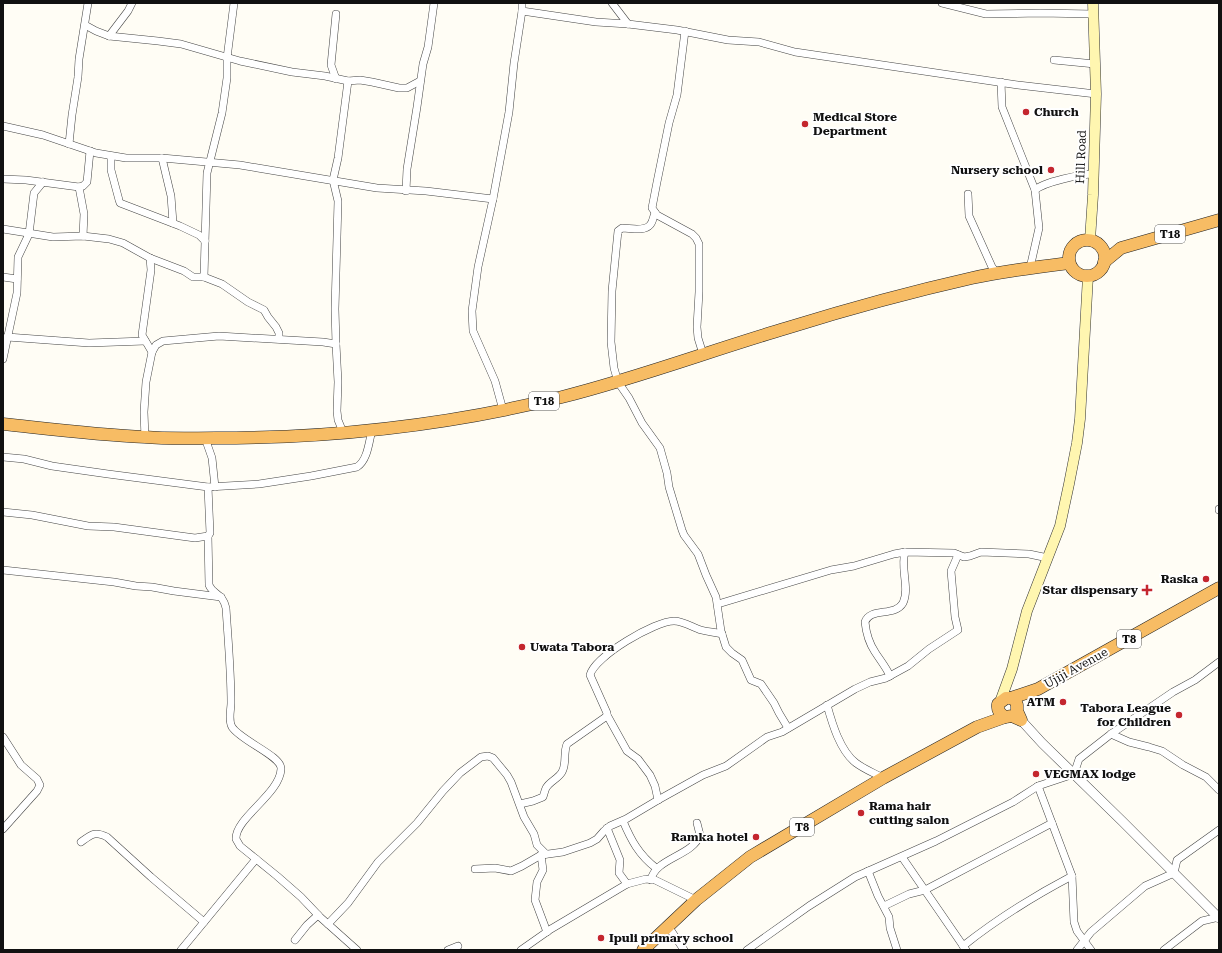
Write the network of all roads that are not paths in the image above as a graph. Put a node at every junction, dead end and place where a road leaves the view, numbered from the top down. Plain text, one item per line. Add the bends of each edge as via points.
1 (88, 3) edge
2 (132, 3) edge
3 (234, 3) edge
4 (434, 3) edge
5 (612, 3) edge
6 (942, 3) edge
7 (1093, 3) edge
8 (522, 7) edge
9 (336, 14) dead end
10 (1093, 14) junction
11 (628, 24) junction
12 (85, 25) junction
13 (685, 31) junction
14 (109, 36) junction
15 (227, 58) junction
16 (1054, 60) dead end
17 (1095, 64) junction
18 (336, 79) junction
19 (348, 81) junction
20 (420, 81) junction
21 (1001, 82) junction
22 (1096, 94) junction
23 (3, 126) edge
24 (69, 144) junction
25 (90, 151) junction
26 (111, 156) junction
27 (162, 158) junction
28 (209, 162) junction
29 (1094, 174) junction
30 (3, 179) edge
31 (333, 180) junction
32 (43, 182) junction
33 (79, 187) junction
34 (1036, 190) junction
35 (406, 191) junction
36 (968, 194) dead end
37 (493, 200) junction
38 (655, 213) junction
39 (1219, 220) edge
40 (173, 223) junction
41 (3, 229) edge
42 (29, 234) junction
43 (83, 236) junction
44 (205, 241) junction
45 (1095, 243) junction
46 (1121, 248) junction
47 (150, 258) junction
48 (1069, 262) junction
49 (1104, 262) junction
50 (1030, 268) junction
51 (998, 274) junction
52 (1088, 276) junction
53 (3, 278) edge
54 (204, 278) junction
55 (17, 279) junction
56 (7, 337) junction
57 (279, 339) junction
58 (145, 341) junction
59 (336, 344) junction
60 (152, 352) junction
61 (702, 354) junction
62 (3, 359) edge
63 (618, 382) junction
64 (503, 410) junction
65 (3, 424) edge
66 (372, 430) junction
67 (343, 432) junction
68 (146, 438) junction
69 (205, 438) junction
70 (3, 457) edge
71 (211, 487) junction
72 (3, 512) edge
73 (208, 536) junction
74 (905, 552) junction
75 (958, 554) junction
76 (1048, 558) junction
77 (3, 570) edge
78 (1219, 588) edge
79 (221, 597) junction
80 (718, 604) junction
81 (722, 634) junction
82 (1219, 662) edge
83 (890, 676) junction
84 (827, 705) junction
85 (1006, 707) junction
86 (607, 715) junction
87 (1021, 720) joint
88 (788, 728) junction
89 (1111, 734) junction
90 (3, 737) edge
91 (1074, 774) junction
92 (883, 778) junction
93 (1038, 786) junction
94 (1219, 790) edge
95 (658, 800) junction
96 (520, 804) junction
97 (623, 821) junction
98 (697, 822) dead end
99 (1052, 823) junction
100 (607, 828) junction
101 (3, 829) edge
102 (1219, 830) edge
103 (81, 842) dead end
104 (544, 855) junction
105 (902, 857) junction
106 (256, 859) junction
107 (656, 868) junction
108 (475, 869) dead end
109 (868, 871) junction
110 (1174, 873) junction
111 (1072, 876) junction
112 (651, 880) junction
113 (627, 884) junction
114 (925, 890) junction
115 (696, 900) junction
116 (884, 906) junction
117 (318, 915) junction
118 (1219, 918) edge
119 (204, 922) junction
120 (328, 924) junction
121 (668, 926) junction
122 (547, 932) junction
123 (1084, 939) junction
124 (295, 940) dead end
125 (458, 946) dead end
126 (965, 948) edge
127 (181, 950) edge
128 (357, 950) edge
129 (448, 950) edge
130 (522, 950) edge
131 (643, 950) edge
132 (684, 950) edge
133 (747, 950) edge
134 (897, 950) edge
135 (1077, 950) edge
136 (1091, 950) edge
137 (1164, 950) edge

1 - 12 street
2 - 14 street
3 - 15 street
4 - 20 street
5 - 11 street
6 - 10 street via 986,14
7 - 10 main road, Hill Road
8 - 11 street via 596,22
8 - 37 street via 509,112
9 - 18 street via 331,65
10 - 17 main road, Hill Road
11 - 13 street
12 - 14 street
12 - 24 street
13 - 21 street via 728,40 759,42 795,52
13 - 38 street via 677,95 652,206
14 - 15 street via 181,44
15 - 18 street
15 - 28 street via 222,113
16 - 17 street
17 - 22 main road, Hill Road
18 - 19 street
19 - 20 street via 360,80 407,88
19 - 31 street
20 - 35 street
21 - 22 street
21 - 34 street via 1002,107
22 - 29 main road, Hill Road
23 - 24 street
24 - 25 street
25 - 26 street
25 - 33 street via 87,182
26 - 27 street
26 - 40 street via 111,170 120,203
27 - 28 street
27 - 40 street via 172,196
28 - 31 street
28 - 44 street
29 - 34 street via 1074,176
29 - 45 main road, Hill Road
30 - 32 street
31 - 35 street
31 - 59 street via 338,201
32 - 33 street
32 - 42 street via 34,193
33 - 43 street via 84,214
34 - 50 street via 1039,224
35 - 37 street via 426,191
36 - 51 street via 969,216 992,267
37 - 64 street via 478,267 472,316 474,331 495,381
38 - 61 street via 692,234 699,244 697,327
38 - 63 street via 652,223 647,228 622,228 618,231 612,291 611,337 612,360
39 - 46 highway, T18
40 - 44 street via 200,235
41 - 42 street
42 - 43 street via 53,237
42 - 55 street via 18,257
43 - 47 street via 117,240
44 - 54 street
45 - 46 highway, T18
45 - 48 highway via 1078,242 1070,251
45 - 49 highway via 1103,250
46 - 49 highway, T18
47 - 54 street
47 - 58 street via 151,270 142,335
48 - 50 highway, T18
48 - 52 highway via 1078,274
49 - 52 highway via 1099,272
50 - 51 highway, T18
51 - 61 highway, T18 via 900,296
52 - 76 main road via 1077,443 1060,526
53 - 55 street
54 - 57 street via 222,284 264,310 276,327
55 - 56 street via 17,293
56 - 58 street via 89,343
56 - 62 street
57 - 59 street
57 - 60 street via 219,336 163,341 156,345
58 - 60 street
59 - 67 street via 337,411
60 - 68 street via 145,392
61 - 63 highway, T18
63 - 64 highway, T18
63 - 80 street via 642,423 660,446 682,530 698,554
64 - 66 highway, T18
65 - 68 highway, T18
66 - 67 highway, T18
66 - 71 street via 365,456 360,465 353,468 258,484
67 - 69 highway, T18 via 284,438
68 - 69 highway, T18
69 - 71 street via 212,458
70 - 71 street
71 - 73 street
72 - 73 street via 88,526 195,538
73 - 79 street via 209,585
74 - 75 street
74 - 80 street via 776,585
74 - 83 street via 903,602 895,609 869,616 865,622 874,650
75 - 76 street via 962,557 980,552 1029,554
75 - 83 street via 951,570 958,630
76 - 85 main road via 1027,611 1012,669
77 - 79 street
78 - 85 highway, Ujiji Avenue / T8
79 - 106 street via 225,604 227,622 231,724 242,737 275,758 281,766 280,775 274,786 236,834 238,844
80 - 81 street
81 - 86 street via 671,622 645,631 613,651 595,666 590,675
81 - 88 street via 726,648 742,660 751,680 763,686
82 - 89 street
83 - 84 street via 864,684
84 - 88 street
84 - 92 street via 842,746 851,758
85 - 87 highway via 1016,711
85 - 92 highway, T8 via 977,727
86 - 95 street via 627,751 638,759 650,775
86 - 96 street via 567,744 562,772 547,786 543,797
87 - 91 street
88 - 95 street via 766,738 726,766 703,775
89 - 91 street via 1079,759
89 - 94 street via 1162,751 1206,777
90 - 101 street via 21,766 37,779 40,785
91 - 93 street
91 - 110 street
92 - 115 highway, T8 via 750,857
93 - 99 street
93 - 105 street via 1013,802
95 - 97 street
96 - 104 street via 537,845
96 - 120 street via 511,782 495,760 481,756 443,791 417,823 378,862 348,903
97 - 100 street
97 - 107 street via 634,845
98 - 107 street via 700,834 697,841
99 - 111 street
99 - 114 street
100 - 104 street via 590,843 564,852
100 - 113 street via 620,860 619,873
102 - 110 street via 1177,860
103 - 119 street via 96,833 107,837
104 - 108 street via 511,871 495,868
104 - 122 street via 537,882 536,900
105 - 109 street
105 - 114 street
106 - 117 street
106 - 119 street
107 - 112 street
109 - 116 street
109 - 133 street via 809,906
110 - 118 street
110 - 123 street via 1145,886
111 - 123 street via 1073,917
111 - 126 street via 1017,908
112 - 113 street
112 - 115 street via 659,881
113 - 122 street
114 - 116 street via 909,894
114 - 126 street
115 - 121 highway, T8
116 - 134 street
117 - 120 street
117 - 124 street via 307,924
118 - 137 street via 1202,921
119 - 127 street
120 - 128 street
121 - 131 highway, T8
121 - 132 street
122 - 130 street
123 - 135 street
123 - 136 street
125 - 129 street

